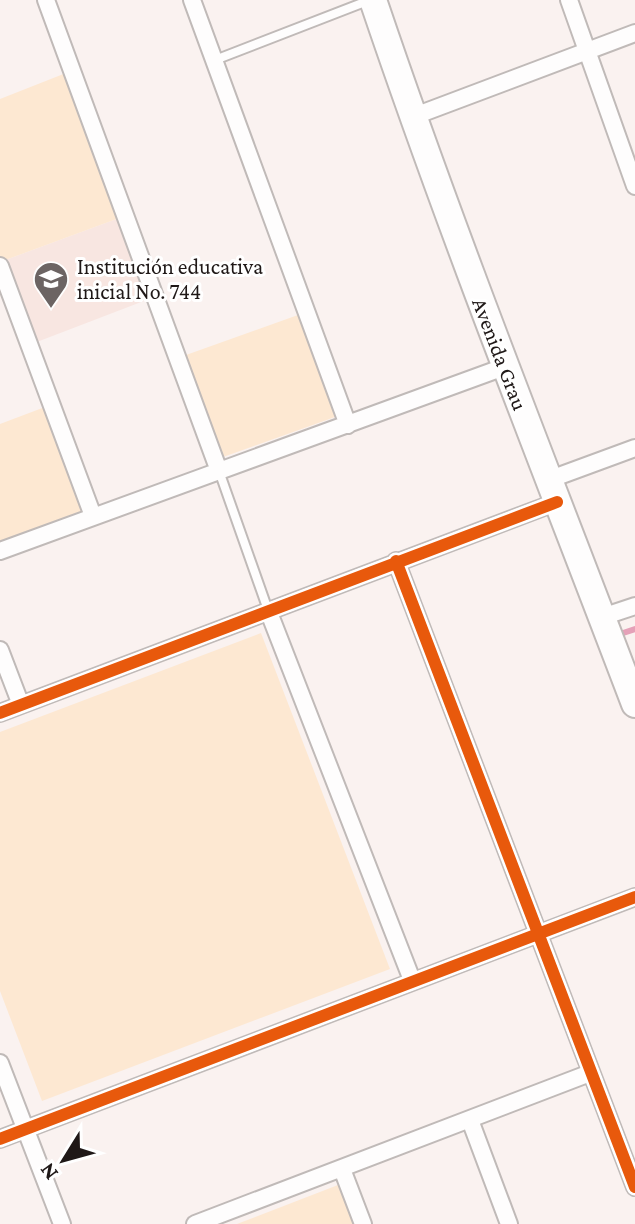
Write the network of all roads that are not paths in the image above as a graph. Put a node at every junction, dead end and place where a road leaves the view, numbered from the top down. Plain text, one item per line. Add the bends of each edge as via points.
1 (46, 0) edge
2 (192, 0) edge
3 (372, 0) edge
4 (569, 0) edge
5 (635, 33) edge
6 (586, 50) junction
7 (215, 60) junction
8 (412, 117) junction
9 (635, 186) edge
10 (0, 266) edge
11 (504, 367) junction
12 (348, 425) junction
13 (635, 448) edge
14 (219, 471) junction
15 (552, 491) junction
16 (93, 516) junction
17 (0, 551) edge
18 (396, 561) junction
19 (635, 606) edge
20 (268, 610) junction
21 (602, 617) junction
22 (0, 650) edge
23 (626, 654) edge
24 (635, 704) edge
25 (21, 705) junction
26 (0, 713) edge
27 (635, 897) edge
28 (539, 933) junction
29 (412, 980) junction
30 (0, 1063) edge
31 (590, 1073) junction
32 (470, 1120) junction
33 (25, 1130) junction
34 (0, 1139) edge
35 (342, 1169) junction
36 (635, 1187) edge
37 (216, 1220) edge
38 (62, 1224) edge
39 (195, 1224) edge
40 (363, 1224) edge
41 (509, 1224) edge

1 - 14 street
2 - 7 street
3 - 7 lane
3 - 8 main road, Avenida Grau
4 - 6 street
5 - 6 street
6 - 8 street
6 - 9 street
7 - 12 street
8 - 11 main road, Avenida Grau
10 - 16 street
11 - 12 street
11 - 15 main road, Avenida Grau
12 - 14 street
13 - 15 street
14 - 16 street
14 - 20 lane
15 - 18 street
15 - 21 main road, Avenida Grau
16 - 17 street
18 - 20 street
18 - 28 street
19 - 21 street
20 - 25 street
20 - 29 street
21 - 23 main road, Avenida Grau
22 - 25 street
23 - 24 main road, Avenida Grau
25 - 26 street
27 - 28 street
28 - 29 street
28 - 31 street
29 - 33 street
30 - 33 street
31 - 32 street
31 - 36 street
32 - 35 street
32 - 41 street
33 - 34 street
33 - 38 street
35 - 37 street
35 - 40 street
37 - 39 street

